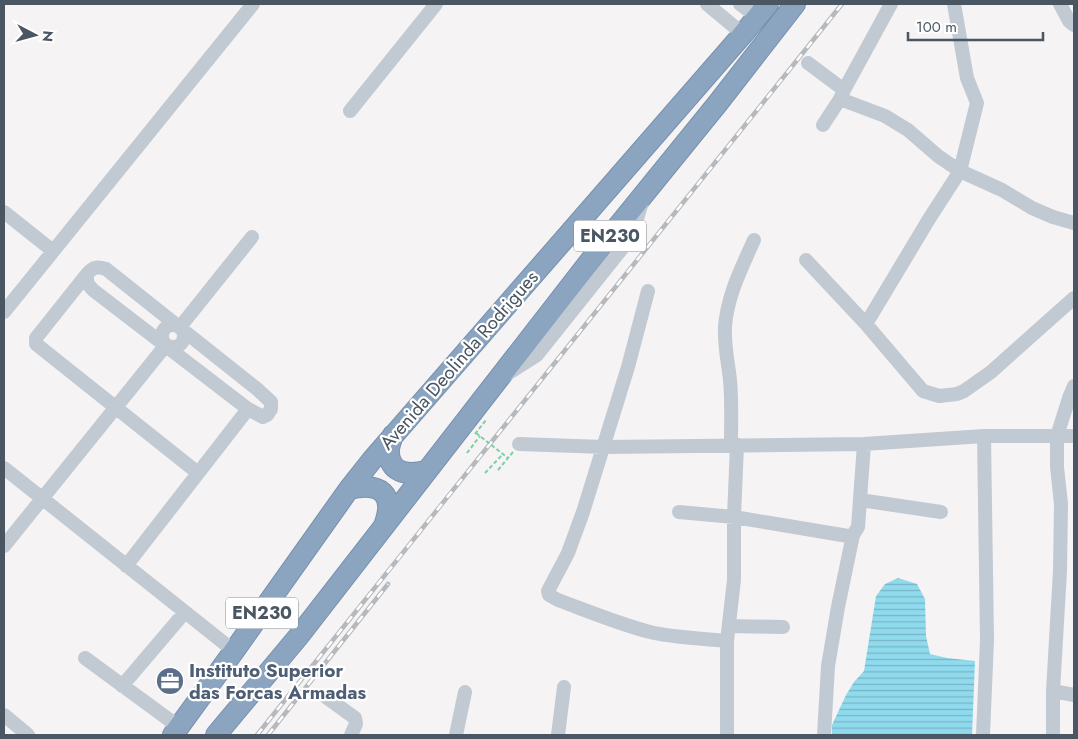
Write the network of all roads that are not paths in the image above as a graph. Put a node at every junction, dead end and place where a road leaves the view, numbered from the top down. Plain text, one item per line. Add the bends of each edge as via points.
1 (253, 4) edge
2 (436, 4) edge
3 (706, 4) edge
4 (740, 4) edge
5 (795, 4) edge
6 (891, 4) edge
7 (954, 4) edge
8 (1060, 4) edge
9 (763, 11) edge
10 (1074, 26) edge
11 (743, 34) junction
12 (808, 63) dead end
13 (842, 94) junction
14 (350, 111) dead end
15 (823, 126) dead end
16 (960, 170) junction
17 (4, 212) edge
18 (1074, 223) edge
19 (252, 237) dead end
20 (754, 240) dead end
21 (53, 251) junction
22 (806, 260) dead end
23 (87, 274) junction
24 (648, 291) dead end
25 (1074, 298) edge
26 (4, 312) edge
27 (866, 324) junction
28 (180, 327) junction
29 (166, 345) junction
30 (1074, 386) edge
31 (116, 407) junction
32 (248, 410) junction
33 (393, 435) junction
34 (984, 436) junction
35 (1057, 436) junction
36 (1074, 436) edge
37 (519, 444) road end
38 (864, 444) junction
39 (734, 445) junction
40 (604, 446) junction
41 (426, 471) junction
42 (198, 473) junction
43 (6, 474) edge
44 (349, 489) junction
45 (41, 499) junction
46 (860, 500) junction
47 (679, 512) dead end
48 (941, 512) dead end
49 (734, 517) junction
50 (384, 528) junction
51 (853, 535) junction
52 (4, 546) edge
53 (126, 566) junction
54 (185, 612) junction
55 (729, 626) junction
56 (784, 627) dead end
57 (727, 640) junction
58 (234, 652) junction
59 (85, 658) dead end
60 (122, 686) junction
61 (564, 687) dead end
62 (1053, 691) junction
63 (465, 692) dead end
64 (1074, 695) edge
65 (326, 697) dead end
66 (4, 715) edge
67 (176, 731) edge
68 (28, 735) edge
69 (216, 735) edge
70 (351, 735) edge
71 (456, 735) edge
72 (558, 735) edge
73 (727, 735) edge
74 (824, 735) edge
75 (983, 735) edge
76 (1052, 735) edge

1 - 21 street
2 - 14 street
3 - 11 street
4 - 9 street
5 - 41 highway, Avenida Deolinda Rodrigues / EN230
6 - 13 street
7 - 16 street via 967,78 978,103
8 - 10 street
9 - 11 highway, Avenida Deolinda Rodrigues / EN230
11 - 33 highway, Avenida Deolinda Rodrigues / EN230
12 - 13 street
13 - 15 street
13 - 16 street via 908,130
16 - 18 street via 1053,218
16 - 27 street
17 - 21 street
19 - 28 street
20 - 39 street via 735,285 725,326
21 - 26 street
22 - 27 street
23 - 28 street via 92,268 106,268
23 - 29 street via 87,283 93,290
23 - 31 street via 36,338 36,344
24 - 40 street
25 - 27 street via 991,372 957,394 939,396 923,391
28 - 29 street via 170,324 164,328 161,336
28 - 32 street via 271,402 268,415 262,417
29 - 31 street
29 - 32 street
30 - 35 street
31 - 42 street
31 - 45 street
32 - 42 street
33 - 41 highway via 388,454 395,467 409,474
33 - 44 highway, Avenida Deolinda Rodrigues / EN230
34 - 35 street
34 - 38 street
34 - 75 street via 987,640
35 - 36 street
35 - 62 street via 1060,571
37 - 40 street
38 - 39 street
38 - 46 street
39 - 40 street
39 - 49 street
40 - 57 street via 568,553 548,591 549,595 651,632
41 - 50 highway, Avenida Deolinda Rodrigues / EN230
42 - 53 street
43 - 45 street
44 - 50 highway via 368,486 382,491 389,505
44 - 58 highway, Avenida Deolinda Rodrigues / EN230
45 - 52 street
45 - 53 street
46 - 48 street
46 - 51 street via 858,527
47 - 49 street
49 - 51 street
49 - 55 street via 734,580
50 - 69 highway, Avenida Deolinda Rodrigues / EN230
51 - 74 street via 828,666
53 - 54 street
54 - 58 street
54 - 60 street
55 - 56 street
55 - 57 street
57 - 73 street
58 - 67 highway, Avenida Deolinda Rodrigues / EN230
59 - 60 street
60 - 67 street
61 - 72 street
62 - 64 street
62 - 76 street
63 - 71 street
65 - 70 street via 355,718
66 - 68 street

